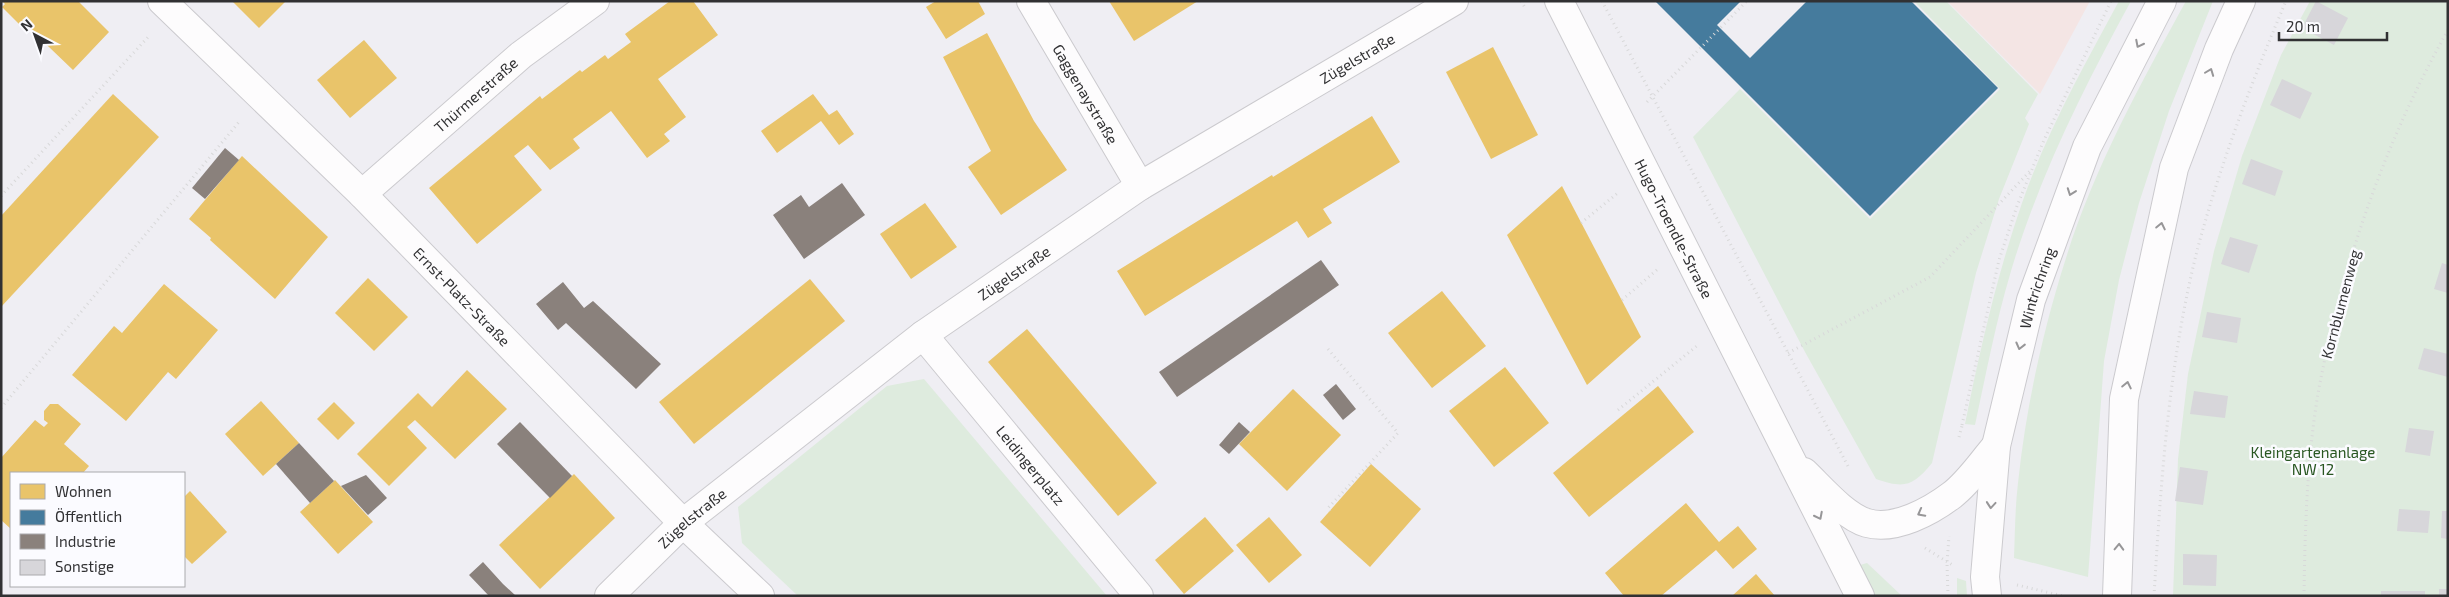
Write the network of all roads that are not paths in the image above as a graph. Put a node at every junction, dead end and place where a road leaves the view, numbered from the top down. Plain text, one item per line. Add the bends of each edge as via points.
1 (595, 1) edge
2 (1031, 1) edge
3 (1454, 1) edge
4 (1560, 1) edge
5 (2162, 1) edge
6 (2240, 1) edge
7 (167, 6) edge
8 (1140, 186) junction
9 (362, 194) junction
10 (923, 335) junction
11 (1996, 446) junction
12 (1788, 457) junction
13 (683, 523) junction
14 (609, 596) edge
15 (760, 596) edge
16 (1139, 596) edge
17 (1860, 596) edge
18 (1987, 596) edge
19 (2117, 596) edge

1 - 9 street, Thürmerstraße via 521,55
2 - 8 street, Gaggenaystraße
3 - 8 street, Zügelstraße
4 - 12 street, Hugo-Troendle-Straße
5 -> 11 street, Wintrichring via 2084,156 2031,300
19 -> 6 street via 2124,399 2174,168
7 - 9 street, Ernst-Platz-Straße
8 - 10 street, Zügelstraße
9 - 13 street, Ernst-Platz-Straße
10 - 13 street, Zügelstraße
10 - 16 street, Leidingerplatz
11 -> 12 street, Hugo-Troendle-Straße via 1952,495 1915,516 1892,524 1867,523 1842,508
11 -> 18 street, Wintrichring via 1985,577
12 -> 17 street, Hugo-Troendle-Straße
13 - 14 street, Zügelstraße
13 - 15 street, Ernst-Platz-Straße

